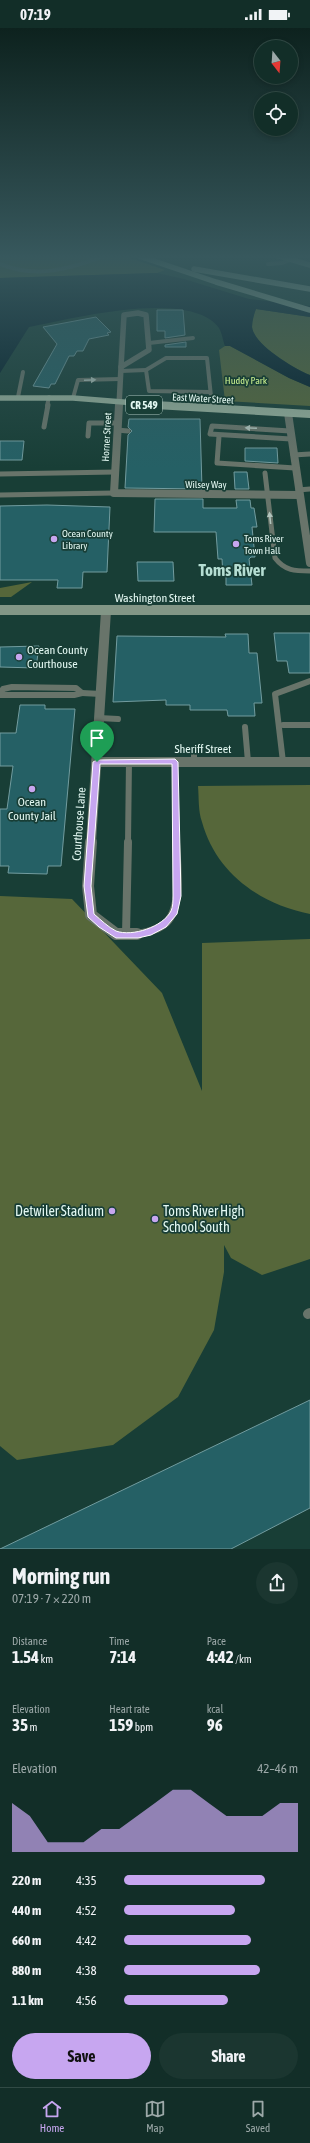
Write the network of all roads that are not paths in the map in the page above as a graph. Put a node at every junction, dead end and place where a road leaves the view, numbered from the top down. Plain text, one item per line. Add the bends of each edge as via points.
1 (123, 326) edge
2 (147, 326) edge
3 (193, 338) dead end
4 (149, 343) junction
5 (121, 369) junction
6 (146, 370) junction
7 (23, 372) dead end
8 (120, 379) junction
9 (210, 392) junction
10 (18, 397) junction
11 (49, 397) junction
12 (0, 398) edge
13 (73, 398) junction
14 (118, 403) junction
15 (212, 409) junction
16 (288, 413) junction
17 (310, 414) edge
18 (117, 426) junction
19 (44, 428) dead end
20 (128, 431) dead end
21 (290, 431) junction
22 (88, 436) dead end
23 (219, 436) junction
24 (291, 439) junction
25 (310, 454) edge
26 (293, 455) junction
27 (295, 468) junction
28 (115, 472) junction
29 (265, 473) dead end
30 (0, 474) edge
31 (310, 489) edge
32 (299, 492) junction
33 (114, 493) junction
34 (268, 494) junction
35 (0, 495) edge
36 (306, 515) edge
37 (310, 563) edge
38 (310, 571) edge
39 (0, 610) edge
40 (106, 610) junction
41 (310, 610) edge
42 (310, 681) edge
43 (82, 693) junction
44 (101, 694) junction
45 (99, 718) junction
46 (118, 718) dead end
47 (310, 724) edge
48 (283, 725) dead end
49 (245, 727) dead end
50 (97, 762) junction
51 (130, 762) junction
52 (175, 762) junction
53 (248, 762) junction
54 (283, 762) junction
55 (310, 762) edge
56 (126, 934) junction
57 (138, 934) joint

1 - 5 street, Horner Street
2 - 4 street, Horner Street
3 - 4 lane
4 - 5 street via 149,350
5 - 6 lane
5 - 8 street, Horner Street
6 - 9 lane via 149,391
6 - 9 lane via 166,358 207,358
7 - 10 lane
13 -> 8 lane via 78,380
8 - 14 street, Horner Street
9 - 15 lane
10 - 11 main road, East Water Street / CR 549
10 - 12 main road, East Water Street / CR 549
11 - 13 main road, East Water Street / CR 549
11 - 19 lane
13 - 14 main road, East Water Street / CR 549
14 - 15 main road, East Water Street / CR 549
14 - 18 street, Horner Street
15 - 16 main road, East Water Street / CR 549
16 - 17 main road, East Water Street / CR 549
16 - 21 street
18 - 20 lane
18 - 22 lane via 89,423
18 - 28 street, Horner Street
21 -> 23 lane via 212,426 210,434
21 - 24 street
23 - 24 lane
23 - 27 lane via 216,463
24 - 26 street
25 - 26 lane
26 - 27 street
27 - 32 street
28 - 30 lane
28 - 33 street, Horner Street
29 - 34 lane
31 - 32 lane
32 - 34 street, Wilsey Way
32 - 36 street
33 - 34 street, Wilsey Way
33 - 35 lane
38 -> 34 lane via 290,571 282,567 275,558
36 - 37 street
39 - 40 main road, Washington Street
40 - 41 main road, Washington Street
40 - 44 street, Courthouse Lane
42 - 54 lane via 275,694
43 - 43 lane via 76,688 12,687 3,689 0,695
43 - 44 lane
44 - 45 street, Courthouse Lane
45 - 46 lane
45 - 50 street, Courthouse Lane
47 - 48 lane
49 - 53 lane
50 - 51 street, Sheriff Street
50 - 56 street, Courthouse Lane via 88,886 91,915 116,934
51 - 52 street, Sheriff Street
51 - 56 lane
52 - 53 street, Sheriff Street via 194,757
52 - 57 lane via 177,896 174,912 164,924 151,932
53 - 54 street, Sheriff Street
54 - 55 street, Sheriff Street
56 - 57 street, Courthouse Lane

